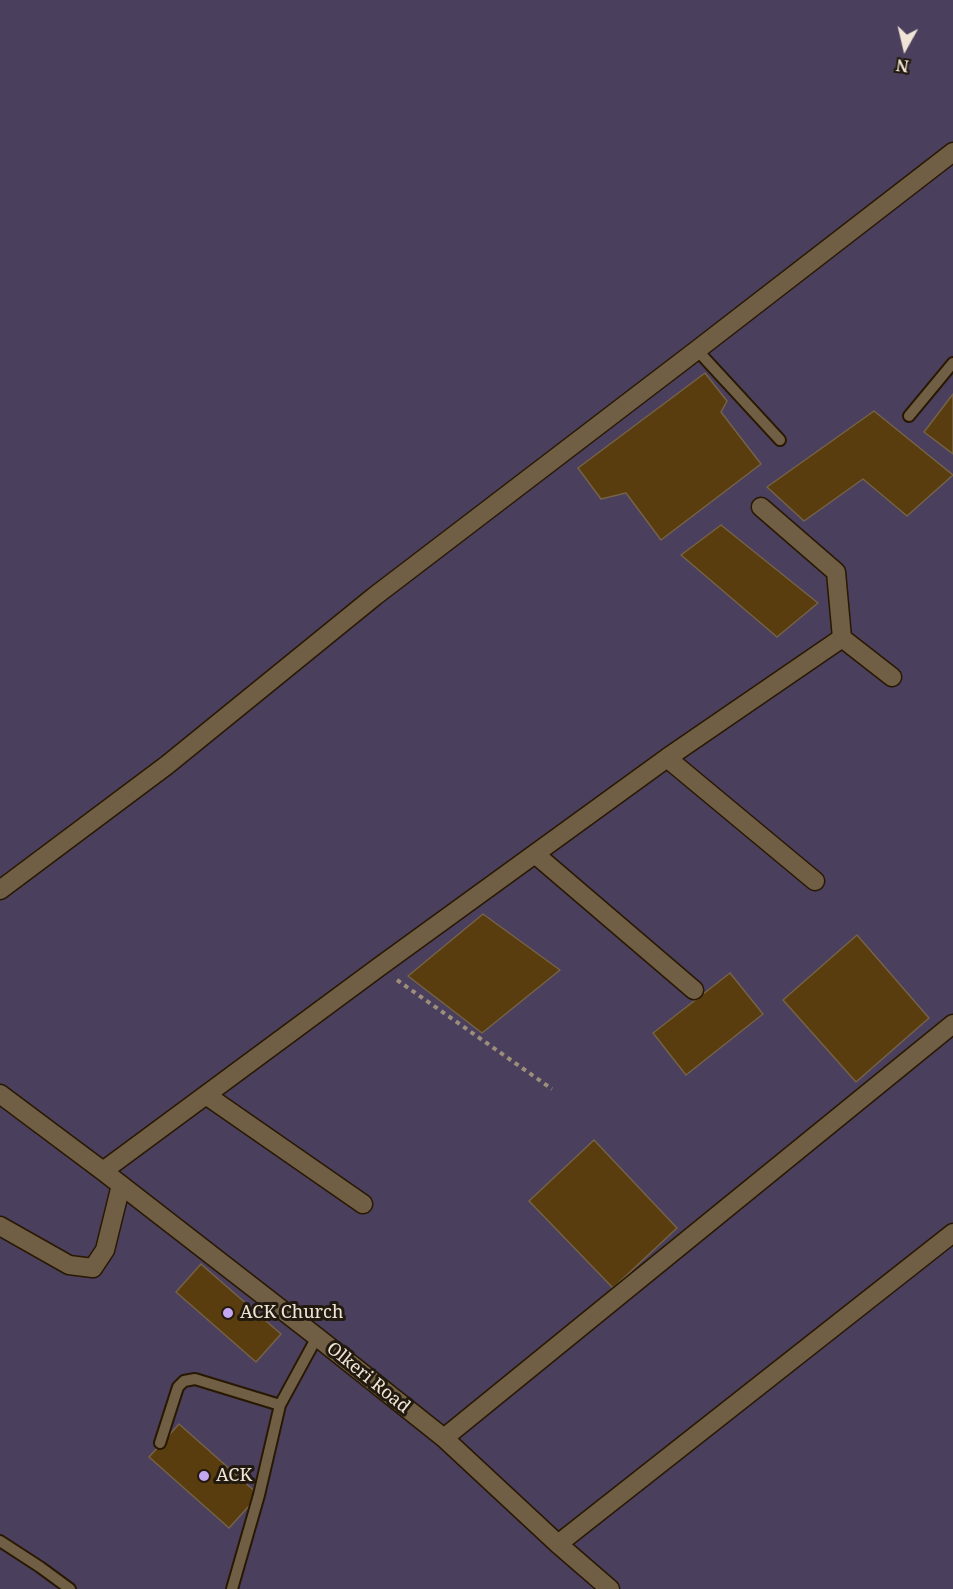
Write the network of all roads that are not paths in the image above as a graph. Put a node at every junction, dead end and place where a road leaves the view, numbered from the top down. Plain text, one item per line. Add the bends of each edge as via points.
1 (953, 152) edge
2 (697, 350) junction
3 (953, 363) edge
4 (909, 416) dead end
5 (780, 440) dead end
6 (761, 507) dead end
7 (842, 638) junction
8 (892, 677) dead end
9 (667, 758) junction
10 (535, 854) junction
11 (815, 881) dead end
12 (0, 890) edge
13 (694, 990) dead end
14 (953, 1024) edge
15 (0, 1094) edge
16 (206, 1095) junction
17 (103, 1171) junction
18 (121, 1185) junction
19 (363, 1204) dead end
20 (0, 1226) edge
21 (953, 1233) edge
22 (317, 1337) junction
23 (280, 1405) junction
24 (444, 1438) junction
25 (160, 1443) dead end
26 (0, 1541) edge
27 (558, 1544) junction
28 (70, 1589) edge
29 (232, 1589) edge
30 (610, 1589) edge

1 - 2 street
2 - 5 lane
2 - 12 street via 375,596 167,765
3 - 4 lane
6 - 7 street via 836,572
7 - 8 street
7 - 9 street
9 - 10 street
9 - 11 street
10 - 13 street
10 - 16 street
14 - 24 street
15 - 17 street, Olkeri Road
16 - 17 street
16 - 19 street
17 - 18 street, Olkeri Road
18 - 20 street via 105,1250 93,1268 69,1265
18 - 22 street, Olkeri Road
21 - 27 street
22 - 23 lane
22 - 24 street, Olkeri Road
23 - 25 lane via 195,1379 184,1381 178,1387
23 - 29 lane
24 - 27 street, Olkeri Road
26 - 28 lane
27 - 30 street, Olkeri Road

